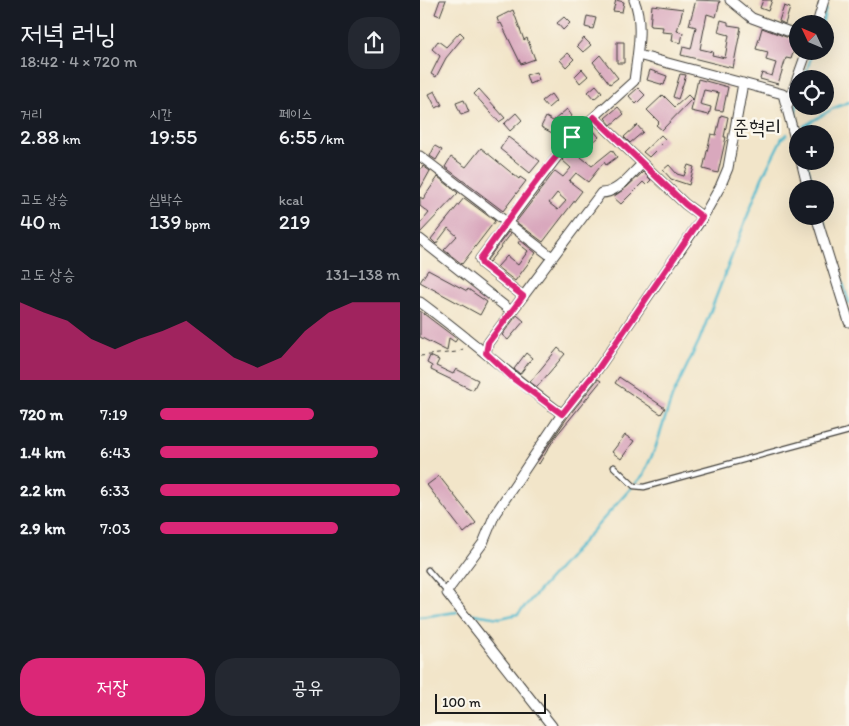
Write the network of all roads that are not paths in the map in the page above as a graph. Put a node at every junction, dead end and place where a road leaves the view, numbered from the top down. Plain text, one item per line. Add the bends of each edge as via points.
1 (634, 0) edge
2 (730, 0) edge
3 (824, 0) edge
4 (820, 15) edge
5 (789, 32) edge
6 (638, 55) junction
7 (804, 60) edge
8 (743, 83) junction
9 (787, 108) junction
10 (594, 117) junction
11 (791, 125) edge
12 (420, 156) edge
13 (642, 164) junction
14 (702, 217) junction
15 (507, 222) junction
16 (819, 225) edge
17 (420, 239) edge
18 (552, 257) junction
19 (523, 296) junction
20 (420, 302) edge
21 (511, 311) junction
22 (849, 322) edge
23 (486, 353) junction
24 (562, 414) junction
25 (849, 431) edge
26 (614, 467) dead end
27 (428, 570) dead end
28 (447, 593) junction
29 (552, 726) edge

1 - 6 street via 638,9
2 - 5 street via 752,18
3 - 4 street
6 - 8 street
6 - 10 street via 634,81
7 - 9 street
8 - 9 street via 783,94
8 - 14 street via 728,168
9 - 11 street
10 - 13 street
10 - 15 street via 557,155
12 - 15 street
13 - 14 street
13 - 18 street via 615,189 601,193
14 - 24 street via 598,369
15 - 18 street
15 - 19 street via 480,259
16 - 22 street
17 - 21 street
18 - 19 street
19 - 21 street
20 - 23 street
21 - 23 street via 488,343
23 - 24 street via 514,379
24 - 28 street via 495,514 483,543
25 - 26 lane via 644,487 634,486
27 - 28 lane
28 - 29 street

